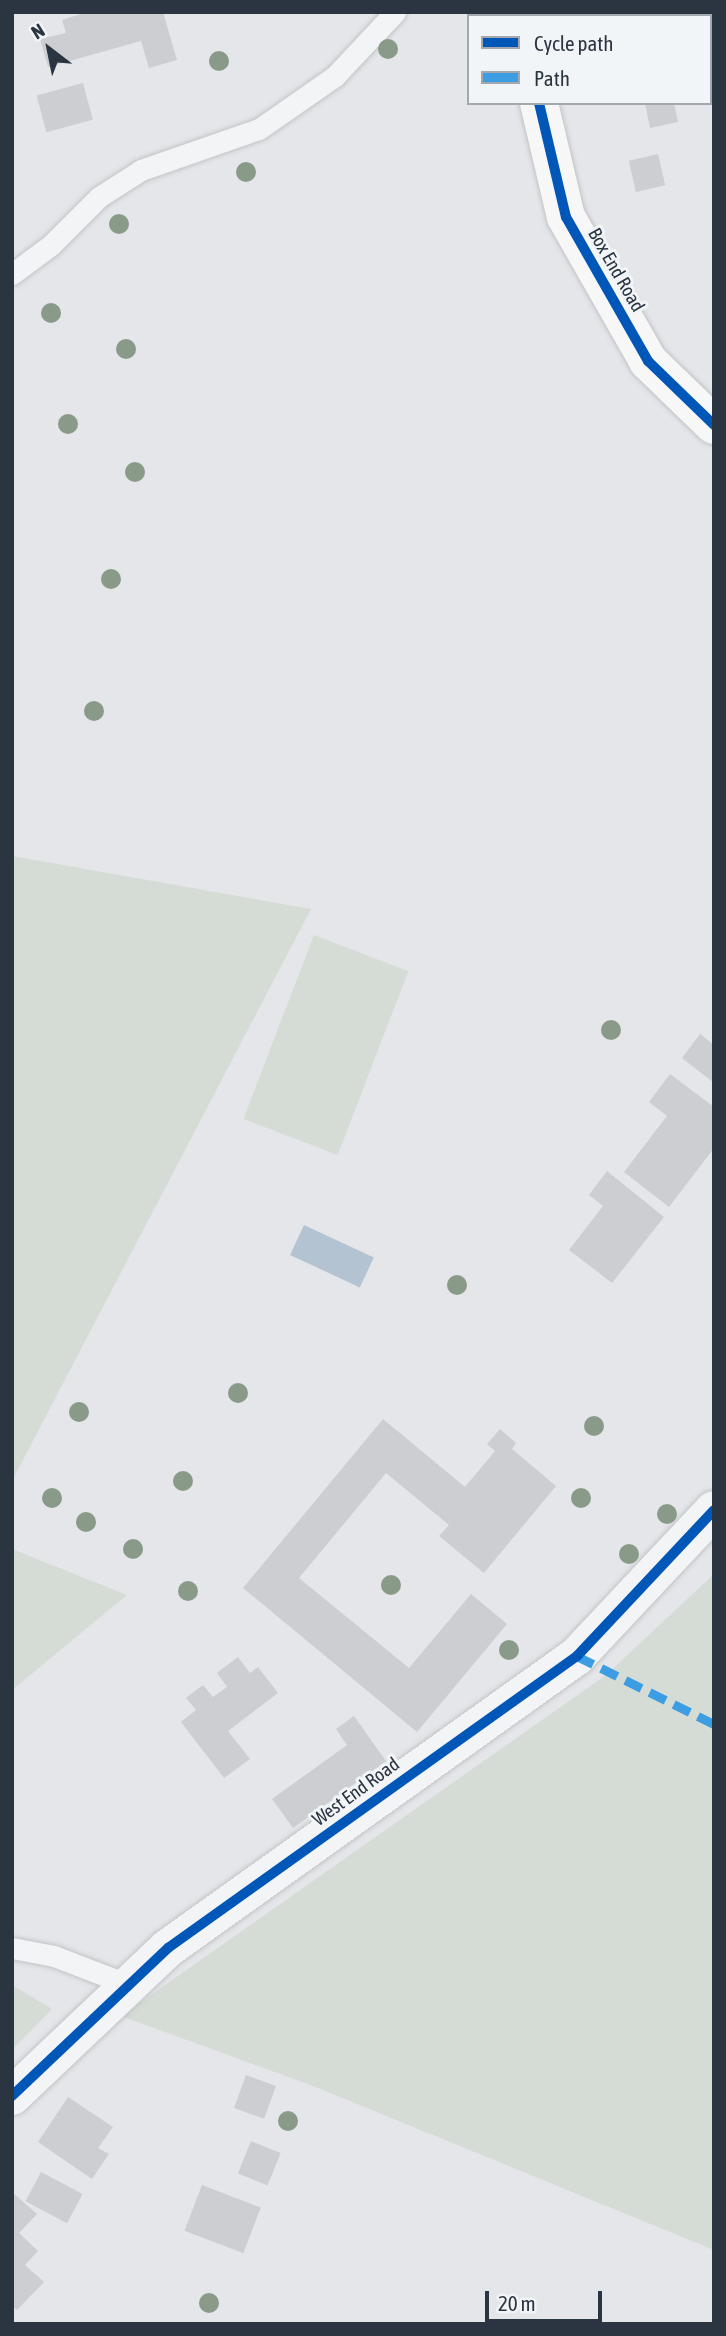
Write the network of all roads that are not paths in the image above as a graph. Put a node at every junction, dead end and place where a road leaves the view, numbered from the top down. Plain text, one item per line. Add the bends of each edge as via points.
1 (394, 12) edge
2 (539, 105) edge
3 (12, 274) edge
4 (714, 425) edge
5 (714, 1510) edge
6 (12, 1948) edge
7 (129, 1985) junction
8 (12, 2096) edge

1 - 3 lane via 335,76 259,129 141,170 99,197 51,245
2 - 4 street, Box End Road via 566,217 648,360
5 - 7 street, West End Road via 577,1656 168,1948
6 - 7 lane via 54,1956
7 - 8 street, West End Road

